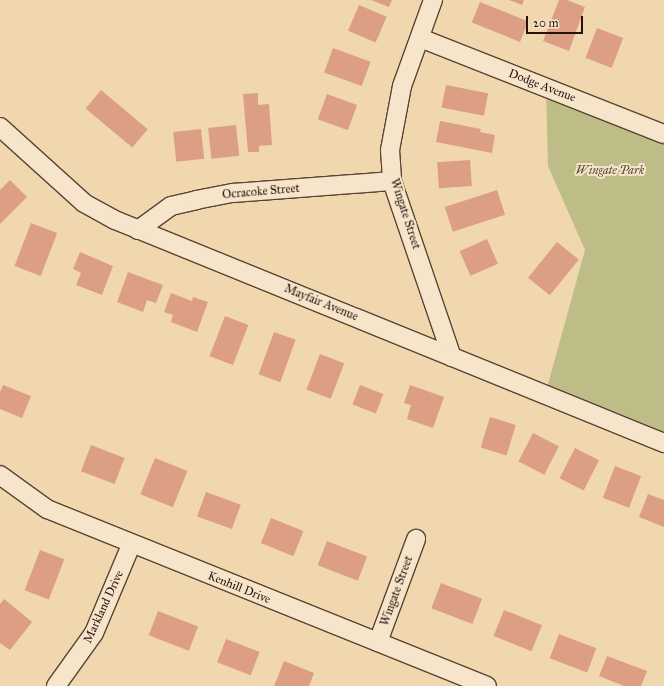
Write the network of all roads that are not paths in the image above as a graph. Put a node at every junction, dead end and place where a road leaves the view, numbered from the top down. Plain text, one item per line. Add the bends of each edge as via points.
1 (433, 0) edge
2 (420, 38) junction
3 (0, 127) edge
4 (664, 134) edge
5 (392, 181) junction
6 (138, 230) junction
7 (452, 357) junction
8 (664, 443) edge
9 (0, 475) edge
10 (416, 539) dead end
11 (131, 545) junction
12 (378, 642) junction
13 (56, 686) edge
14 (487, 686) edge

1 - 2 street, Wingate Street
2 - 4 street, Dodge Avenue
2 - 5 street, Wingate Street via 402,86 390,150
3 - 6 street, Mayfair Avenue via 84,203
5 - 6 street, Ocracoke Street via 233,194 196,200 171,206
5 - 7 street, Wingate Street
6 - 7 street, Mayfair Avenue
7 - 8 street, Mayfair Avenue
9 - 11 street, Kenhill Drive via 47,510
10 - 12 street, Wingate Street
11 - 12 street, Kenhill Drive
11 - 13 street, Markland Drive via 94,633
12 - 14 street, Kenhill Drive

